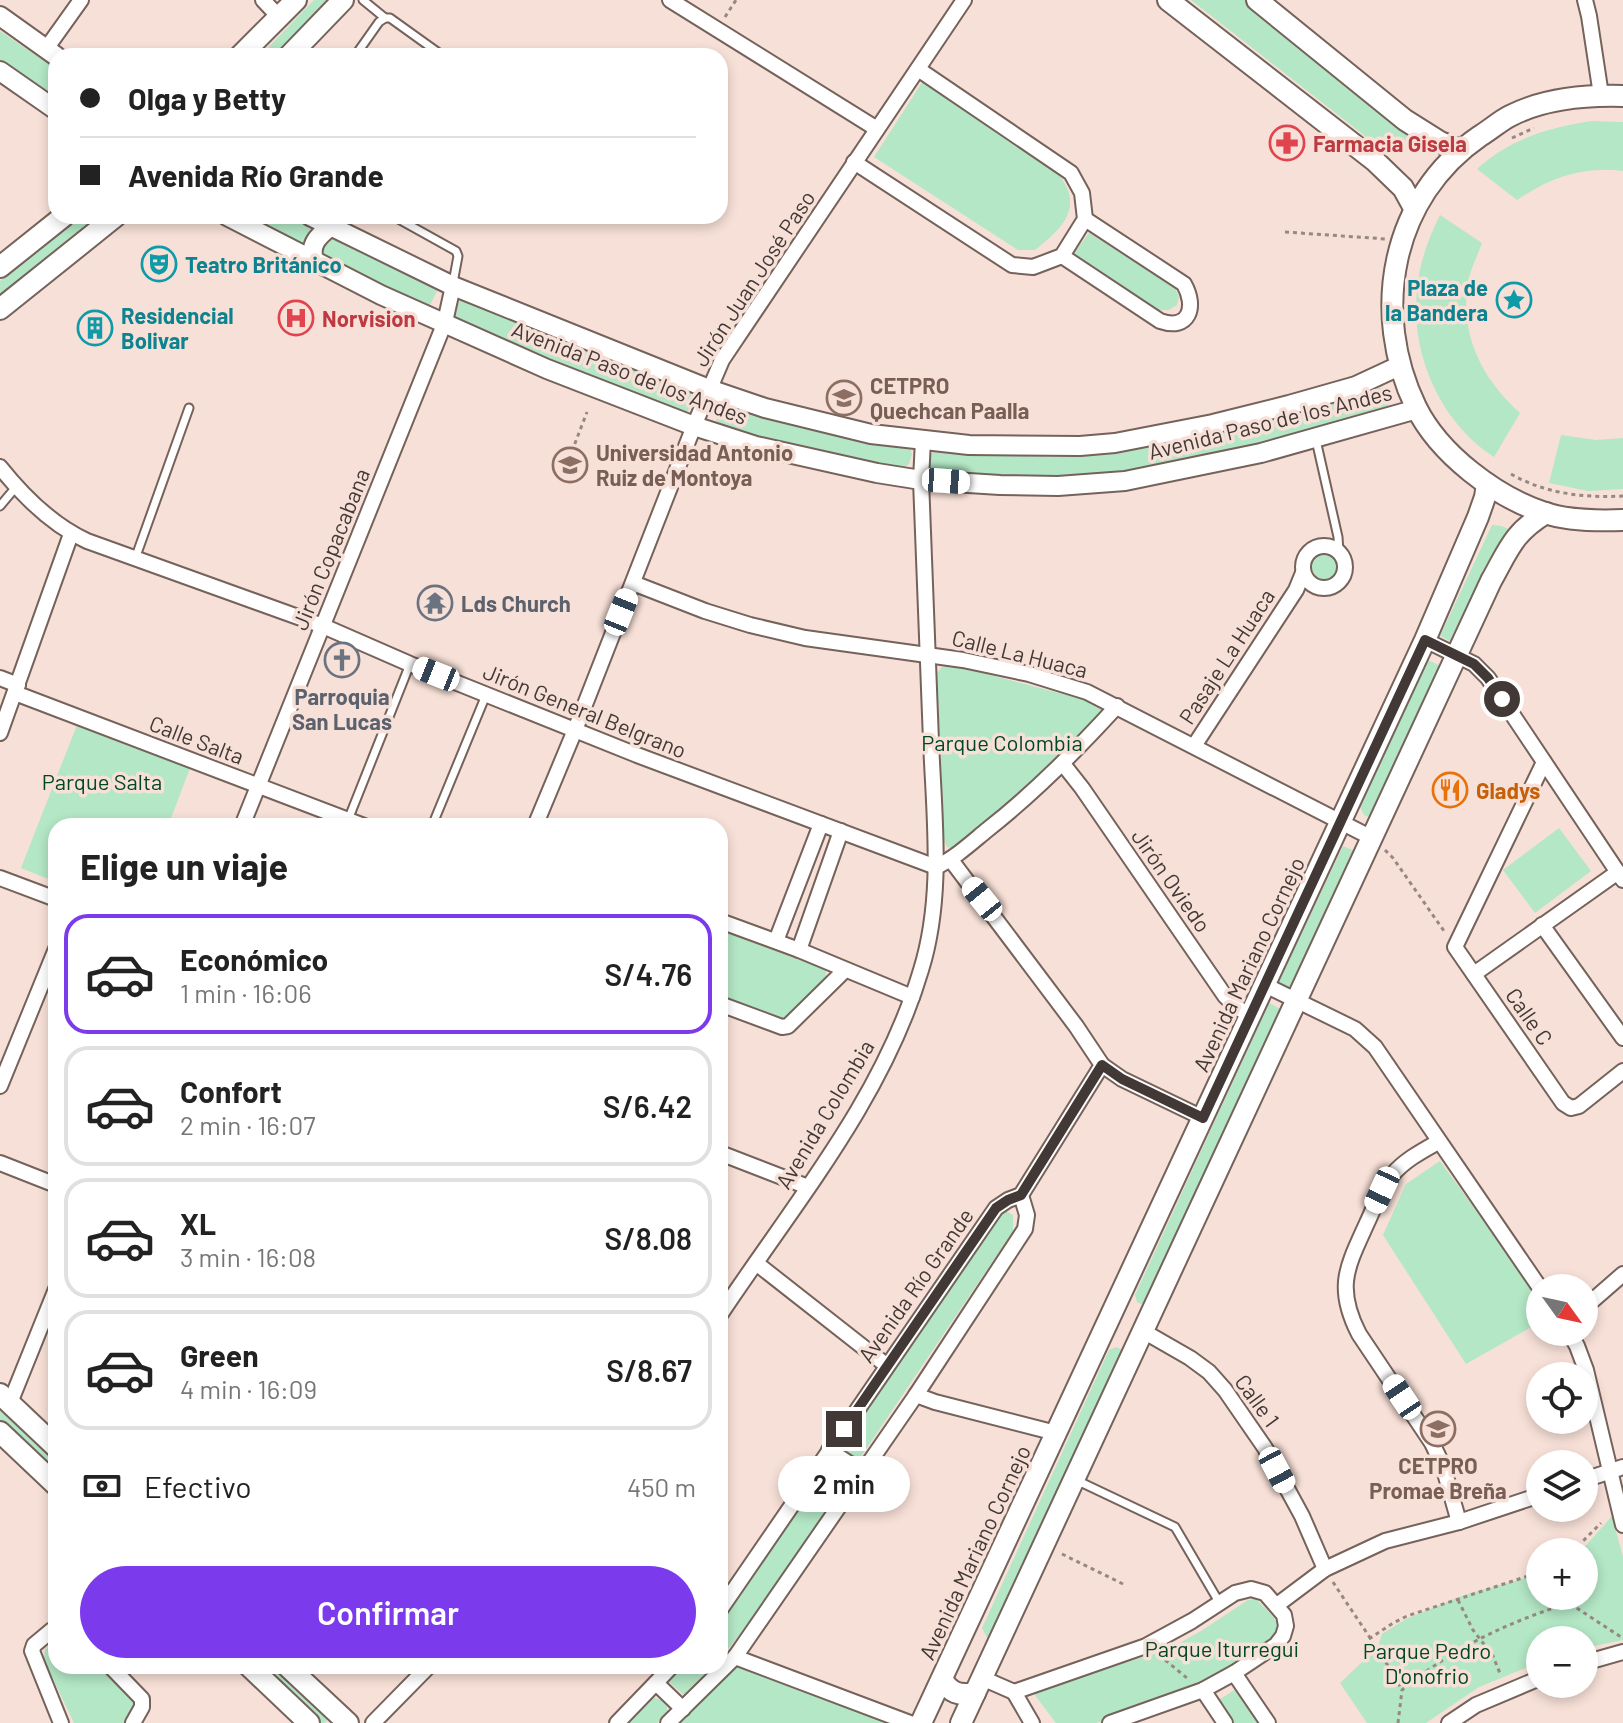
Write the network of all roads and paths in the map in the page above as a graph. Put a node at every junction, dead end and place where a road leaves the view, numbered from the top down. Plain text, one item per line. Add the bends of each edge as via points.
1 (81, 0) edge
2 (263, 0) edge
3 (296, 0) edge
4 (343, 0) edge
5 (363, 0) edge
6 (670, 0) edge
7 (964, 0) edge
8 (1168, 0) edge
9 (1257, 0) edge
10 (1585, 0) edge
11 (0, 16) edge
12 (279, 17) junction
13 (385, 18) junction
14 (54, 48) edge
15 (248, 48) edge
16 (297, 48) edge
17 (361, 48) edge
18 (432, 48) edge
19 (48, 51) edge
20 (918, 69) junction
21 (0, 71) edge
22 (1601, 95) junction
23 (1623, 96) edge
24 (48, 104) edge
25 (1539, 126) dead end
26 (877, 129) junction
27 (1506, 141) dead end
28 (1460, 150) junction
29 (854, 162) junction
30 (1414, 208) junction
31 (1085, 219) junction
32 (54, 224) edge
33 (106, 224) edge
34 (243, 224) edge
35 (325, 224) edge
36 (407, 224) edge
37 (330, 227) junction
38 (1285, 232) dead end
39 (1386, 239) dead end
40 (1062, 256) junction
41 (314, 260) junction
42 (0, 267) edge
43 (453, 286) junction
44 (0, 309) edge
45 (445, 322) junction
46 (1399, 366) junction
47 (709, 389) junction
48 (189, 408) dead end
49 (1417, 409) junction
50 (587, 412) dead end
51 (694, 426) junction
52 (1316, 438) junction
53 (923, 440) junction
54 (569, 459) dead end
55 (0, 467) edge
56 (1494, 476) junction
57 (921, 480) junction
58 (16, 487) junction
59 (1623, 496) edge
60 (0, 506) edge
61 (1546, 513) junction
62 (1623, 520) edge
63 (71, 534) junction
64 (1336, 545) junction
65 (135, 559) junction
66 (1303, 573) junction
67 (633, 583) junction
68 (1313, 586) junction
69 (1296, 590) junction
70 (323, 626) junction
71 (1425, 640) junction
72 (927, 654) junction
73 (1457, 656) junction
74 (410, 664) junction
75 (0, 678) edge
76 (16, 689) junction
77 (486, 694) junction
78 (1117, 706) junction
79 (575, 730) junction
80 (0, 733) edge
81 (1194, 746) junction
82 (1544, 762) junction
83 (1063, 764) junction
84 (259, 786) junction
85 (245, 818) edge
86 (343, 818) edge
87 (349, 818) edge
88 (435, 818) edge
89 (538, 818) edge
90 (1340, 822) junction
91 (821, 824) junction
92 (841, 831) junction
93 (1372, 838) junction
94 (1393, 858) dead end
95 (951, 860) junction
96 (936, 867) junction
97 (1620, 876) edge
98 (0, 878) edge
99 (48, 896) edge
100 (728, 924) edge
101 (1542, 925) junction
102 (776, 941) junction
103 (1455, 947) junction
104 (799, 950) junction
105 (48, 969) edge
106 (845, 970) junction
107 (1474, 974) junction
108 (1265, 985) junction
109 (912, 997) junction
110 (1297, 1000) junction
111 (728, 1007) edge
112 (1250, 1015) junction
113 (1623, 1038) edge
114 (1102, 1065) junction
115 (1623, 1071) edge
116 (0, 1086) edge
117 (1203, 1118) junction
118 (1438, 1142) junction
119 (728, 1156) edge
120 (0, 1163) edge
121 (48, 1182) edge
122 (808, 1187) junction
123 (1021, 1195) junction
124 (756, 1263) junction
125 (1530, 1274) edge
126 (1623, 1274) edge
127 (1598, 1296) edge
128 (728, 1303) edge
129 (48, 1306) edge
130 (1113, 1310) junction
131 (1104, 1330) junction
132 (1141, 1334) junction
133 (1577, 1346) edge
134 (886, 1365) junction
135 (916, 1395) junction
136 (5, 1399) edge
137 (1, 1433) edge
138 (1056, 1433) junction
139 (48, 1439) edge
140 (829, 1450) junction
141 (1617, 1469) edge
142 (862, 1472) junction
143 (1598, 1475) edge
144 (48, 1477) edge
145 (1074, 1479) junction
146 (1526, 1500) edge
147 (1459, 1522) junction
148 (1601, 1523) dead end
149 (1623, 1525) edge
150 (1586, 1538) edge
151 (1043, 1545) junction
152 (1325, 1569) junction
153 (1526, 1577) edge
154 (1123, 1584) dead end
155 (728, 1598) edge
156 (1458, 1600) junction
157 (1219, 1602) junction
158 (1277, 1605) junction
159 (48, 1633) edge
160 (1623, 1638) edge
161 (1369, 1639) junction
162 (1480, 1639) junction
163 (958, 1645) junction
164 (1146, 1646) junction
165 (1623, 1652) edge
166 (735, 1657) junction
167 (1598, 1659) edge
168 (728, 1664) edge
169 (1234, 1673) junction
170 (118, 1674) edge
171 (257, 1674) edge
172 (296, 1674) edge
173 (421, 1674) edge
174 (664, 1674) edge
175 (718, 1674) edge
176 (982, 1677) junction
177 (942, 1679) junction
178 (656, 1683) junction
179 (1526, 1683) edge
180 (1203, 1690) junction
181 (1402, 1690) junction
182 (1506, 1691) junction
183 (1014, 1692) junction
184 (683, 1709) junction
185 (61, 1723) edge
186 (133, 1723) edge
187 (309, 1723) edge
188 (348, 1723) edge
189 (373, 1723) edge
190 (617, 1723) edge
191 (668, 1723) edge
192 (910, 1723) edge
193 (921, 1723) edge
194 (961, 1723) edge
195 (1032, 1723) edge
196 (1110, 1723) edge
197 (1225, 1723) edge
198 (1268, 1723) edge
199 (1398, 1723) edge
200 (1449, 1723) edge

1 - 14 street
2 - 12 street
3 - 12 main road
4 - 16 main road
5 - 13 lane
6 - 26 street
7 - 20 street, Jirón Juan José Paso
8 - 30 main road via 1375,161 1403,188
9 - 28 main road via 1405,120
10 - 22 street
11 - 19 street
12 - 15 main road
13 - 17 lane
13 - 18 lane
20 - 26 street, Jirón Juan José Paso
20 - 31 street via 1071,173 1082,193
21 - 24 street
22 - 23 main road
22 - 28 main road via 1556,100 1511,116
25 - 27 path
26 - 29 street, Jirón Juan José Paso
28 - 30 main road
29 - 40 street via 1012,265 1033,267
29 - 47 street, Jirón Juan José Paso via 722,360
30 - 46 main road via 1393,281
31 - 40 street
31 - 40 street via 1184,284 1191,295 1189,315 1170,325 1160,321
32 - 42 main road
33 - 44 main road
34 - 41 street, Avenida Paso de los Andes
35 - 37 street, Avenida Paso de los Andes
36 - 43 lane via 456,251
37 - 41 street via 315,241
37 - 43 street, Avenida Paso de los Andes
38 - 39 path
41 - 45 street, Avenida Paso de los Andes
43 - 45 street, Jirón Copacabana
43 - 47 street, Avenida Paso de los Andes
45 - 51 street, Avenida Paso de los Andes via 547,369
45 - 70 street, Jirón Copacabana
46 - 49 main road
46 - 53 street, Avenida Paso de los Andes via 1356,386 1289,405 1115,443 1032,447
47 - 51 street, Jirón Juan José Paso
47 - 53 street, Avenida Paso de los Andes via 871,434
48 - 65 lane
49 - 52 street, Avenida Paso de los Andes
49 - 56 main road via 1462,463
50 - 54 path
51 - 57 street, Avenida Paso de los Andes via 794,456
51 - 67 street, Jirón Juan José Paso
52 - 57 street, Avenida Paso de los Andes via 1125,481 1058,486
52 - 64 lane
53 - 57 street, Avenida Colombia
55 - 58 street, Jirón General Belgrano
56 - 59 path via 1573,495
56 - 61 main road via 1515,500
56 - 71 main road, Avenida Mariano Cornejo
57 - 72 street, Avenida Colombia
58 - 60 lane
58 - 63 street, Jirón General Belgrano
61 - 62 main road
61 - 73 main road via 1514,539
63 - 65 street, Jirón General Belgrano
63 - 76 street
64 - 66 street via 1309,552
64 - 68 street via 1345,563 1342,579 1329,588
65 - 70 street, Jirón General Belgrano
66 - 68 street
66 - 69 street, Pasaje La Huaca
67 - 72 street, Calle La Huaca via 750,625
67 - 79 street, Jirón Juan José Paso
68 - 69 street, Pasaje La Huaca
69 - 81 street, Pasaje La Huaca
70 - 74 street, Jirón General Belgrano
70 - 84 street, Jirón Copacabana
71 - 73 street
71 - 90 main road, Avenida Mariano Cornejo
72 - 78 street, Calle La Huaca via 1041,678
72 - 96 street, Avenida Colombia
73 - 82 street via 1488,678
73 - 93 main road
74 - 77 street, Jirón General Belgrano
74 - 87 lane
75 - 76 street, Calle Salta
76 - 80 street
76 - 84 street, Calle Salta
77 - 79 street, Jirón General Belgrano
77 - 88 lane
78 - 81 street, Calle La Huaca
78 - 83 street
79 - 89 street, Jirón Juan José Paso
79 - 91 street, Jirón General Belgrano
81 - 90 street, Calle La Huaca
82 - 97 street
82 - 103 street
83 - 95 street
83 - 112 street, Jirón Oviedo via 1225,996
84 - 85 street, Jirón Copacabana
84 - 86 street, Calle Salta
90 - 93 street, Calle La Huaca
90 - 108 main road, Avenida Mariano Cornejo
91 - 92 street, Jirón General Belgrano
91 - 102 street
92 - 96 street, Jirón General Belgrano
92 - 104 street
93 - 110 main road
94 - 103 path
95 - 96 street
95 - 114 street
96 - 109 street, Avenida Colombia via 929,938
97 - 101 street
98 - 99 street
100 - 102 street
101 - 107 street
101 - 113 street
102 - 104 street
103 - 107 street, Calle C
104 - 106 street
105 - 116 street
106 - 109 street
106 - 111 street via 788,1026
107 - 115 street, Calle C via 1563,1103 1579,1106
108 - 110 street
108 - 112 main road, Avenida Mariano Cornejo
109 - 122 street, Avenida Colombia via 873,1084
110 - 118 street via 1355,1029 1375,1047
110 - 132 main road
112 - 117 main road, Avenida Mariano Cornejo
114 - 117 street
114 - 123 street, Avenida Río Grande
117 - 130 main road, Avenida Mariano Cornejo
118 - 125 street
118 - 147 street via 1404,1163 1382,1190 1351,1258 1346,1297 1359,1334 1432,1443
119 - 122 street
120 - 121 street
122 - 124 street, Avenida Colombia
123 - 134 street, Avenida Río Grande via 996,1208
123 - 135 street via 1025,1229
124 - 128 street, Avenida Colombia
124 - 134 street
126 - 127 street
129 - 136 street
130 - 131 main road, Avenida Mariano Cornejo
130 - 132 main road via 1133,1310 1140,1317
131 - 132 main road via 1108,1339 1126,1347
131 - 138 main road, Avenida Mariano Cornejo
132 - 145 main road
132 - 152 street, Calle 1 via 1190,1358 1225,1390 1265,1448
133 - 141 street
134 - 140 street, Avenida Río Grande
135 - 138 street
135 - 142 street
136 - 139 main road
137 - 144 main road
138 - 163 main road, Avenida Mariano Cornejo
140 - 142 street
140 - 155 street, Avenida Río Grande
141 - 143 street
141 - 149 street
142 - 166 street
145 - 151 main road
145 - 157 lane via 1175,1527
146 - 147 street
147 - 152 street via 1385,1541
148 - 150 path
151 - 154 path
151 - 176 main road
152 - 158 street
152 - 161 path
153 - 156 path
156 - 161 path via 1407,1616
156 - 162 path
157 - 158 street via 1251,1589
157 - 164 street
158 - 169 street via 1284,1615 1283,1636
159 - 185 street via 32,1651
160 - 162 path via 1569,1603
161 - 181 path
162 - 181 path
162 - 182 path
163 - 176 main road via 985,1652
163 - 177 main road, Avenida Mariano Cornejo
164 - 180 path
164 - 183 street
165 - 167 street
166 - 168 street
166 - 192 street
169 - 180 street
169 - 198 street
170 - 186 street via 142,1699
171 - 187 main road
172 - 188 main road
173 - 189 street
174 - 178 street
175 - 184 street
176 - 177 main road via 964,1695 947,1688
176 - 183 street
176 - 194 main road
177 - 193 main road, Avenida Mariano Cornejo
178 - 184 street
178 - 190 street
179 - 182 street
180 - 196 street
180 - 197 street
181 - 199 path
182 - 200 street
183 - 195 street
184 - 191 street

